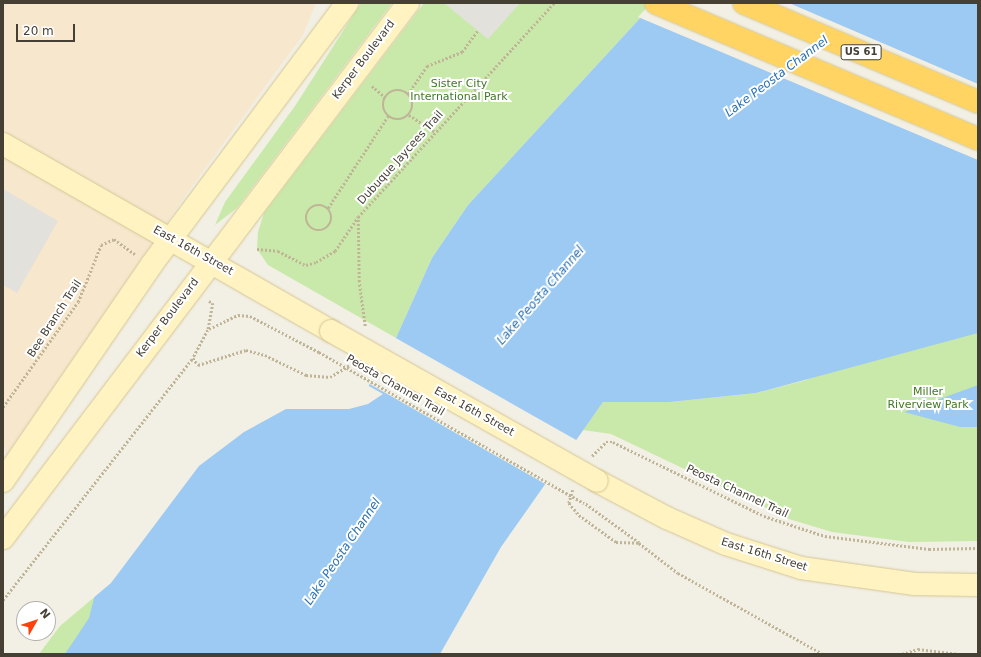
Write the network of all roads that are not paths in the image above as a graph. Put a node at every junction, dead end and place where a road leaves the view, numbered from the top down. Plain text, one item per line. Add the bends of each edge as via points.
1 (347, 3) edge
2 (408, 3) edge
3 (656, 3) edge
4 (744, 3) edge
5 (978, 102) edge
6 (978, 139) edge
7 (3, 144) edge
8 (170, 238) junction
9 (210, 262) junction
10 (3, 481) edge
11 (3, 538) edge
12 (978, 585) edge

1 - 8 main road
2 - 9 main road, Kerper Boulevard
3 - 6 highway
4 - 5 highway, US 61
7 - 8 main road, East 16th Street
8 - 9 main road, East 16th Street
8 - 10 main road
9 - 11 main road, Kerper Boulevard
9 - 12 main road, East 16th Street, bridge via 586,482 726,544 801,568 915,584

